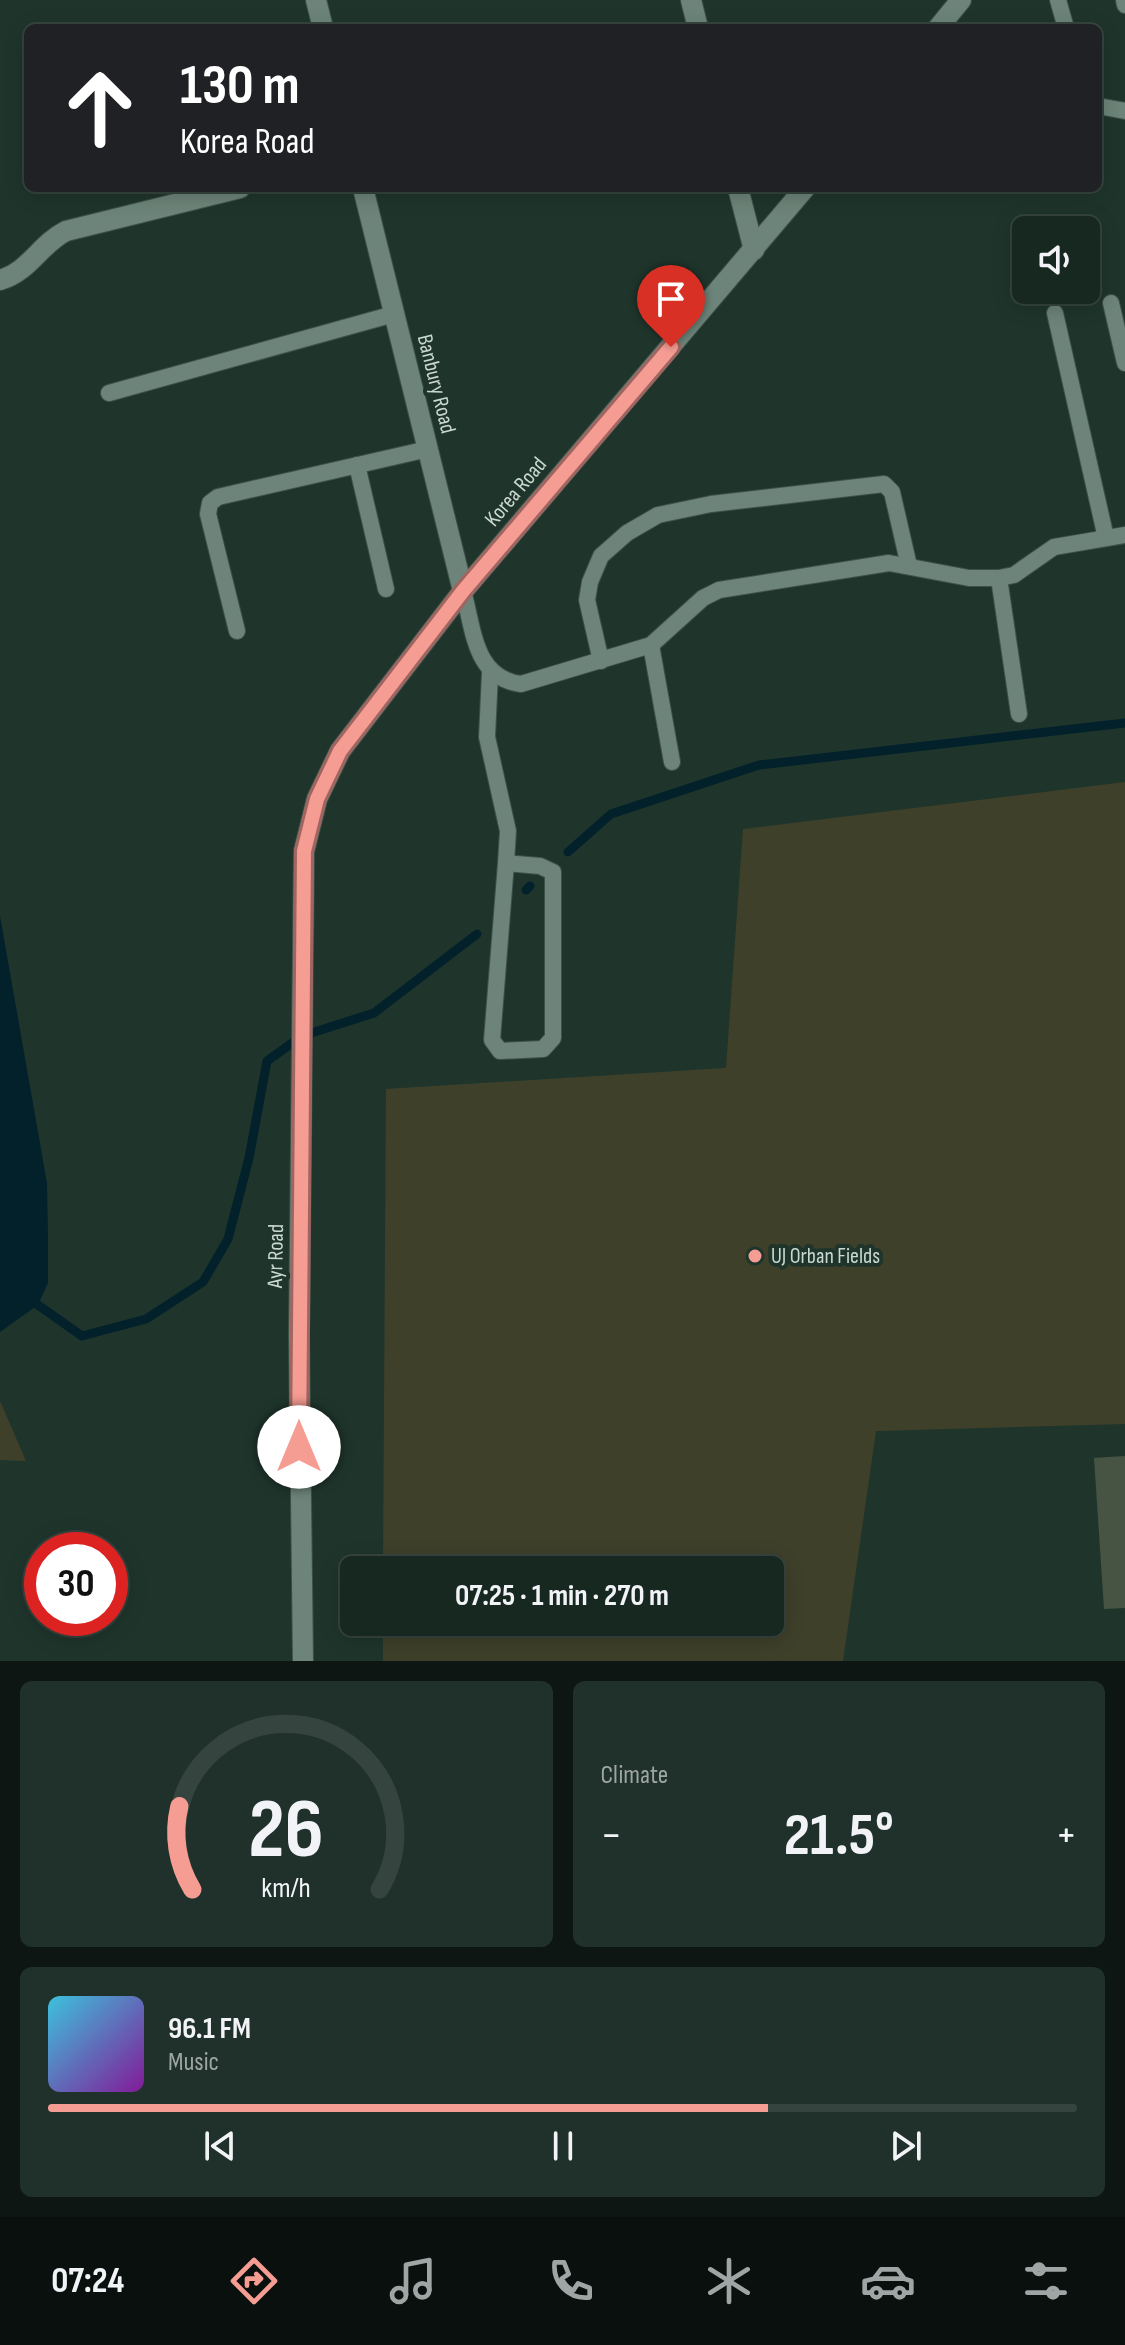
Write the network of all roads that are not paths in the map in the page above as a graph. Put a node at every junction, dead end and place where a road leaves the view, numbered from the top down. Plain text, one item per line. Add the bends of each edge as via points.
1 (316, 0) edge
2 (691, 0) edge
3 (961, 0) edge
4 (1058, 0) edge
5 (322, 24) edge
6 (697, 24) edge
7 (941, 24) edge
8 (1065, 24) edge
9 (1102, 107) edge
10 (1125, 111) edge
11 (224, 192) edge
12 (364, 192) edge
13 (739, 192) edge
14 (802, 192) edge
15 (754, 250) junction
16 (0, 280) edge
17 (1111, 303) dead end
18 (1055, 313) dead end
19 (394, 314) junction
20 (1125, 363) edge
21 (109, 393) dead end
22 (428, 449) junction
23 (357, 465) junction
24 (1125, 535) edge
25 (1106, 538) junction
26 (909, 566) junction
27 (999, 578) junction
28 (386, 589) dead end
29 (463, 591) junction
30 (237, 631) dead end
31 (651, 645) junction
32 (601, 661) junction
33 (490, 673) junction
34 (1019, 714) dead end
35 (672, 762) dead end
36 (304, 851) joint
37 (506, 863) junction
38 (303, 1661) edge

1 - 5 street
2 - 6 street
3 - 7 street
4 - 8 lane
9 - 10 lane
11 - 16 street via 66,231 50,239 12,277
12 - 19 street, Banbury Road
13 - 15 street
14 - 15 street, Korea Road
15 - 29 street, Korea Road
17 - 20 lane
18 - 25 lane
19 - 21 lane
19 - 22 street, Banbury Road
22 - 23 lane
22 - 29 street, Banbury Road
23 - 28 lane
23 - 30 lane via 210,503 208,514
24 - 25 lane
25 - 27 lane via 1054,547 1014,575
26 - 27 lane
26 - 31 lane via 889,563 719,590
26 - 32 lane via 892,492 884,484 658,515 601,556 590,582 587,600
27 - 34 lane
29 - 33 lane
29 - 36 street, Korea Road via 340,751 317,799
31 - 32 lane
31 - 35 lane
32 - 33 lane via 521,684
33 - 37 lane via 487,737 508,831
36 - 38 street, Ayr Road via 299,1336
37 - 37 lane via 492,1040 500,1051 543,1049 553,1038 553,872

